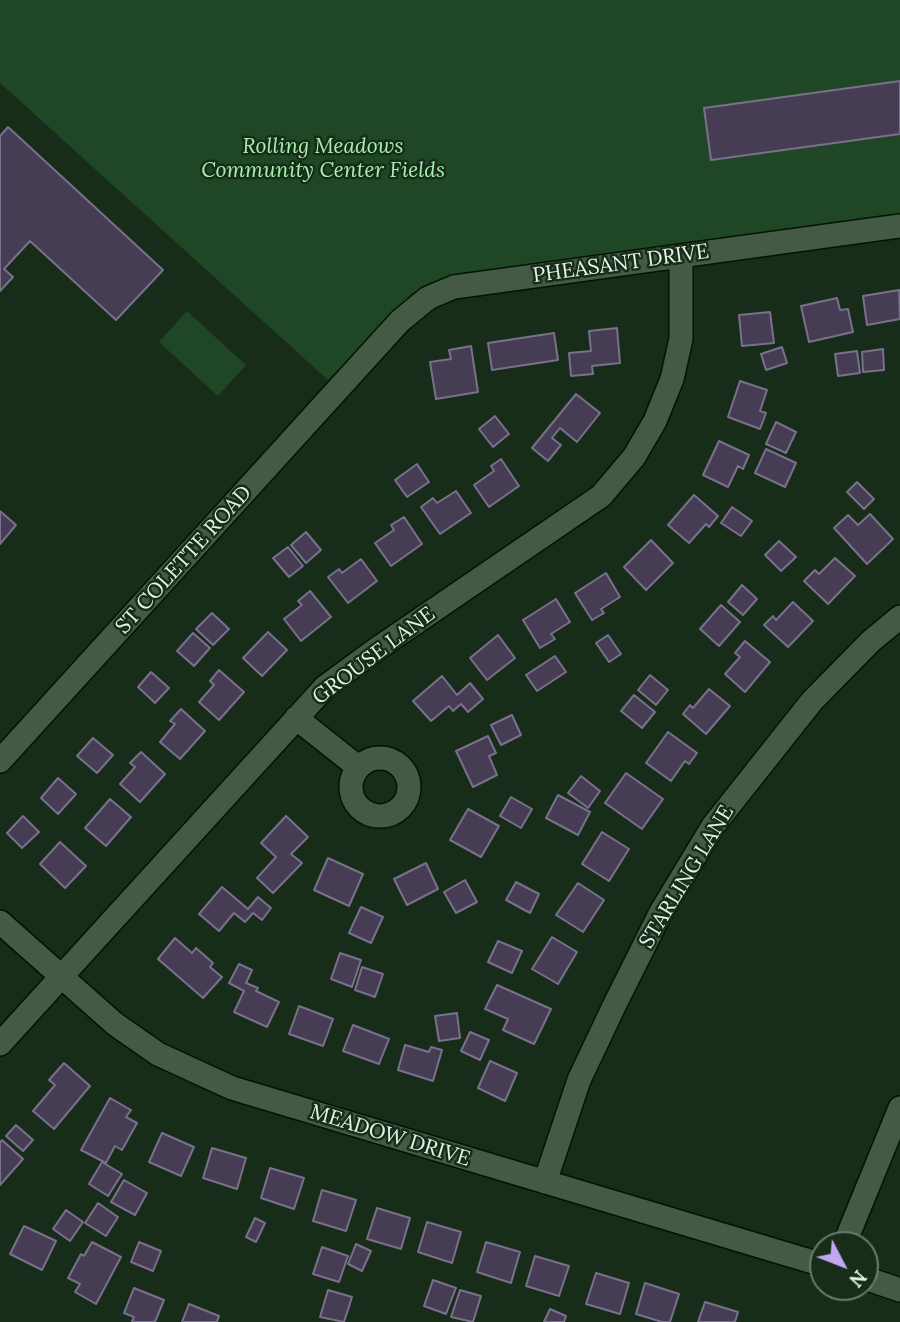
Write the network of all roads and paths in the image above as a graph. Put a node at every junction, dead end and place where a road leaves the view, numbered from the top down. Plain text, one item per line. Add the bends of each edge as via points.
1 (900, 226) edge
2 (681, 256) junction
3 (368, 358) joint
4 (900, 617) edge
5 (296, 718) junction
6 (0, 761) edge
7 (358, 767) dead end
8 (0, 922) edge
9 (63, 977) junction
10 (0, 1044) edge
11 (900, 1108) edge
12 (545, 1182) junction
13 (850, 1231) edge
14 (809, 1261) edge
15 (879, 1283) edge
16 (900, 1290) edge

1 - 2 street, PHEASANT DRIVE
2 - 3 street, PHEASANT DRIVE via 454,287 428,298 400,321
2 - 5 street, GROUSE LANE via 681,338 673,379 634,457 601,496 374,650 325,687
3 - 6 street, ST COLETTE ROAD
4 - 12 street, STARLING LANE via 812,701 713,826 661,912 604,1026 579,1080
5 - 7 street
5 - 9 street, GROUSE LANE
8 - 9 street, MEADOW DRIVE
9 - 10 street, GROUSE LANE
9 - 12 street, MEADOW DRIVE via 158,1054 232,1088
11 - 13 street
12 - 14 street, MEADOW DRIVE
15 - 16 street

